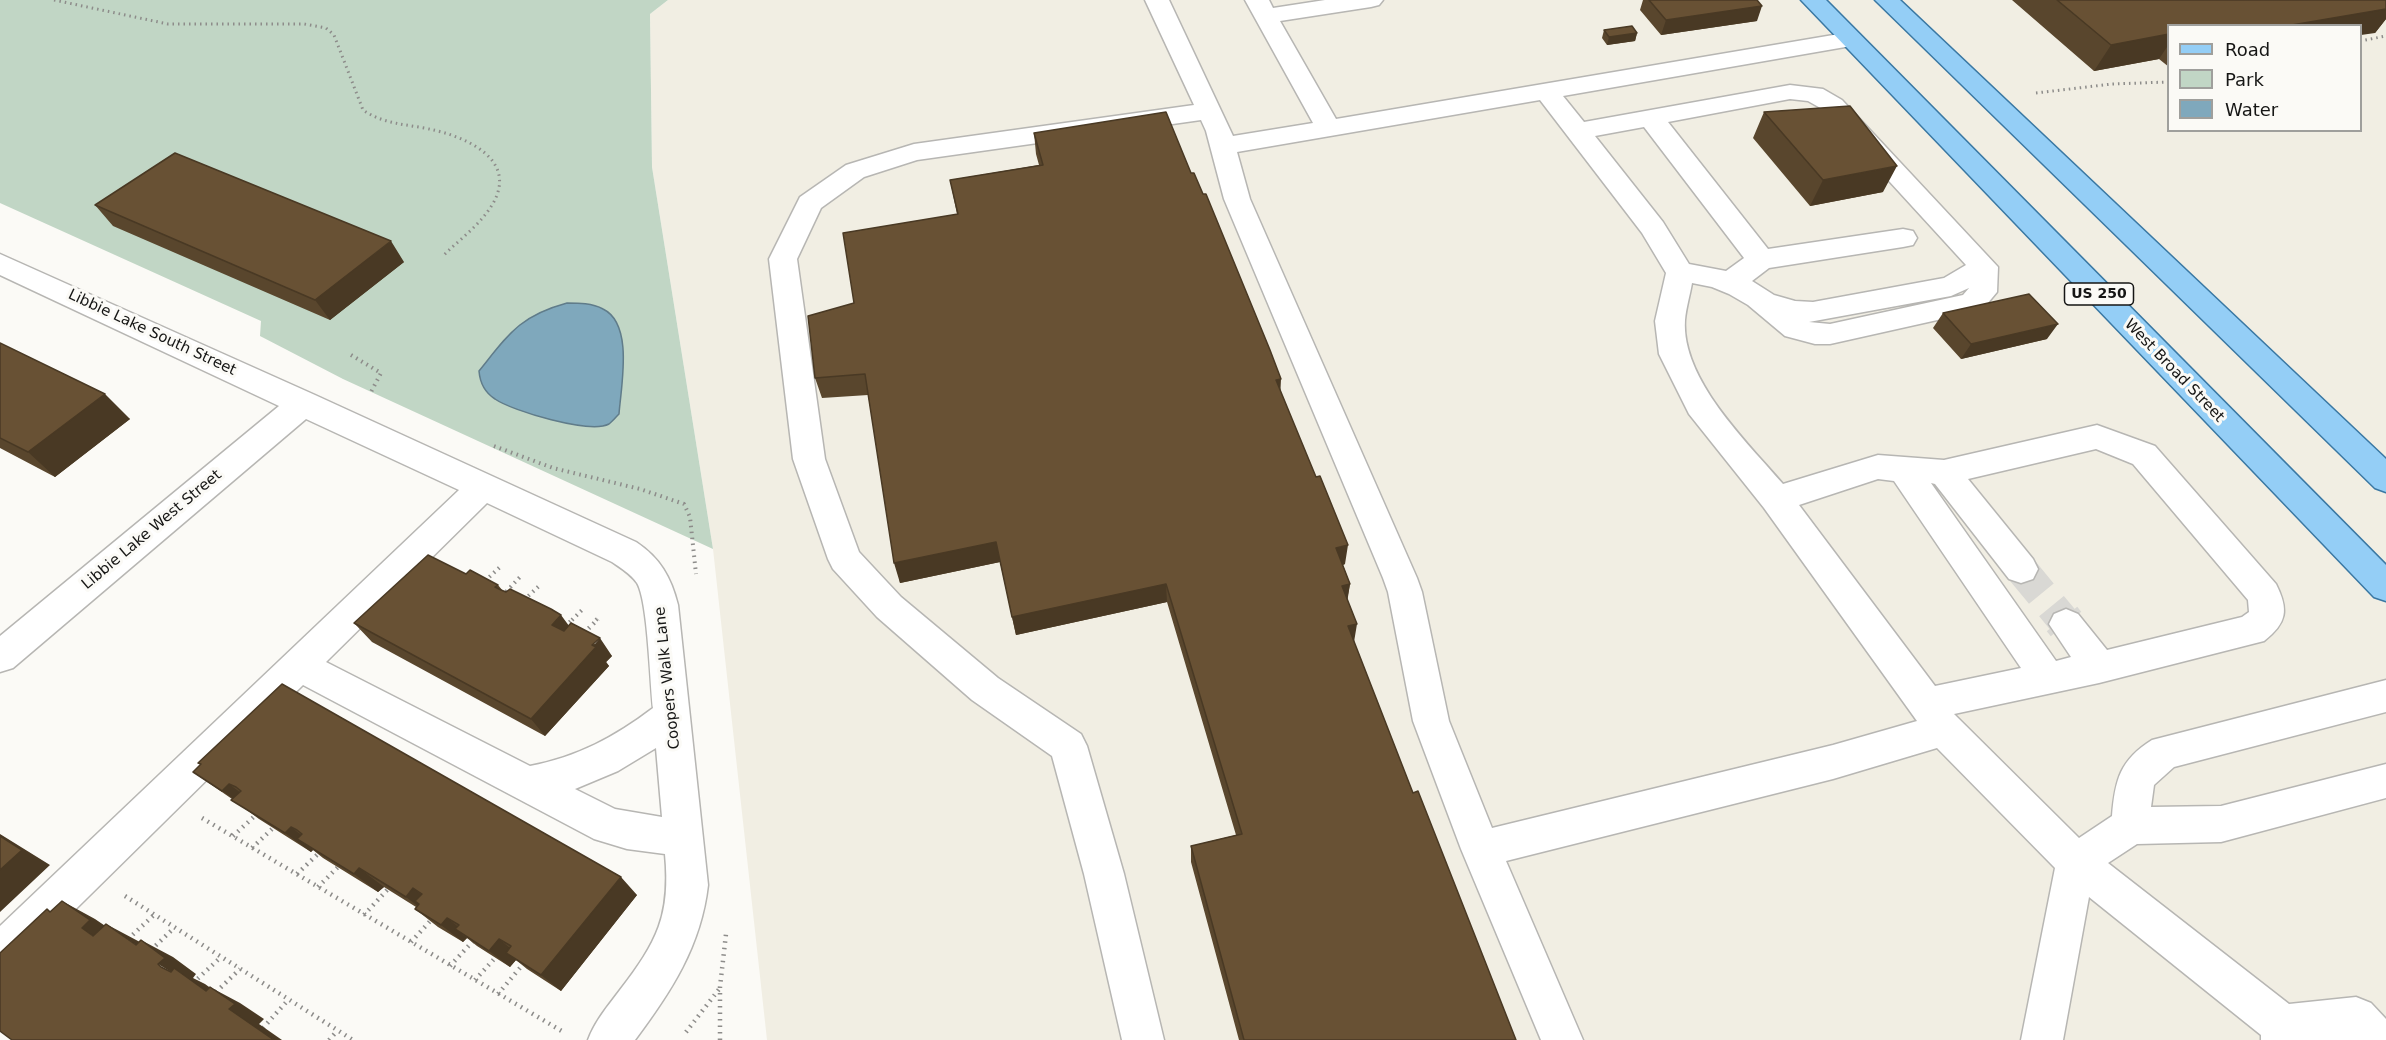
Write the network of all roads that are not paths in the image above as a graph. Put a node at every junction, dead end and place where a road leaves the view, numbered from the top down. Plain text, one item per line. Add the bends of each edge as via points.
1 (1157, 0) edge
2 (1371, 0) edge
3 (1813, 0) edge
4 (1887, 0) edge
5 (1261, 8) edge
6 (1851, 39) junction
7 (1546, 90) junction
8 (1209, 111) junction
9 (1651, 118) junction
10 (1329, 128) junction
11 (1578, 131) junction
12 (1223, 146) junction
13 (1903, 238) dead end
14 (1761, 260) junction
15 (0, 264) edge
16 (1680, 273) junction
17 (1731, 282) junction
18 (304, 403) junction
19 (1905, 471) junction
20 (1944, 472) junction
21 (2386, 479) edge
22 (482, 488) junction
23 (1776, 498) junction
24 (2021, 569) tunnel mouth
25 (2386, 587) edge
26 (2066, 624) tunnel mouth
27 (0, 657) edge
28 (299, 665) junction
29 (2099, 667) junction
30 (2047, 677) junction
31 (2386, 696) edge
32 (672, 715) junction
33 (1935, 717) junction
34 (2386, 781) edge
35 (528, 783) junction
36 (2131, 826) junction
37 (684, 838) junction
38 (1481, 849) junction
39 (2076, 862) junction
40 (0, 954) edge
41 (2283, 1033) edge
42 (609, 1040) edge
43 (1143, 1040) edge
44 (1562, 1040) edge
45 (2042, 1040) edge
46 (2376, 1040) edge

1 - 8 street
2 - 5 street
3 - 6 main road, West Broad Street / US 250
4 - 21 main road
5 - 10 street
6 - 7 street
6 - 25 main road, West Broad Street / US 250
7 - 10 street
7 - 11 street
8 - 12 street
8 - 43 street via 914,152 855,171 810,203 783,259 809,459 845,559 889,606 985,689 1068,746 1104,874
9 - 11 street
9 - 14 street
9 - 17 street via 1790,92 1814,94 1833,105 1984,267 1951,286 1813,312 1794,311 1760,299
10 - 12 street
11 - 16 street via 1653,228
12 - 38 street via 1238,199 1405,592 1431,721
13 - 14 street
14 - 17 street
15 - 18 street, Libbie Lake South Street
16 - 17 street
16 - 23 street via 1670,321 1674,354 1700,406
18 - 22 street, Coopers Walk Lane
18 - 27 street, Libbie Lake West Street
19 - 20 street
19 - 23 street via 1878,468
19 - 30 street
20 - 24 street
20 - 29 street via 2097,437 2144,455 2264,594 2266,619 2252,630
22 - 28 street
22 - 32 street, Coopers Walk Lane via 624,552 650,572 661,605
23 - 33 street
26 - 29 street
28 - 35 street
28 - 40 street
29 - 30 street
30 - 33 street
31 - 36 street via 2165,752 2147,762 2135,778
32 - 35 street via 618,754 559,778
32 - 37 street, Coopers Walk Lane
33 - 38 street via 1833,762
33 - 39 street
34 - 36 street via 2221,824
35 - 37 street via 608,826
36 - 39 street
37 - 42 street, Coopers Walk Lane via 688,885 681,932 669,956
38 - 44 street
39 - 41 street
39 - 45 street
41 - 46 street via 2356,1018

